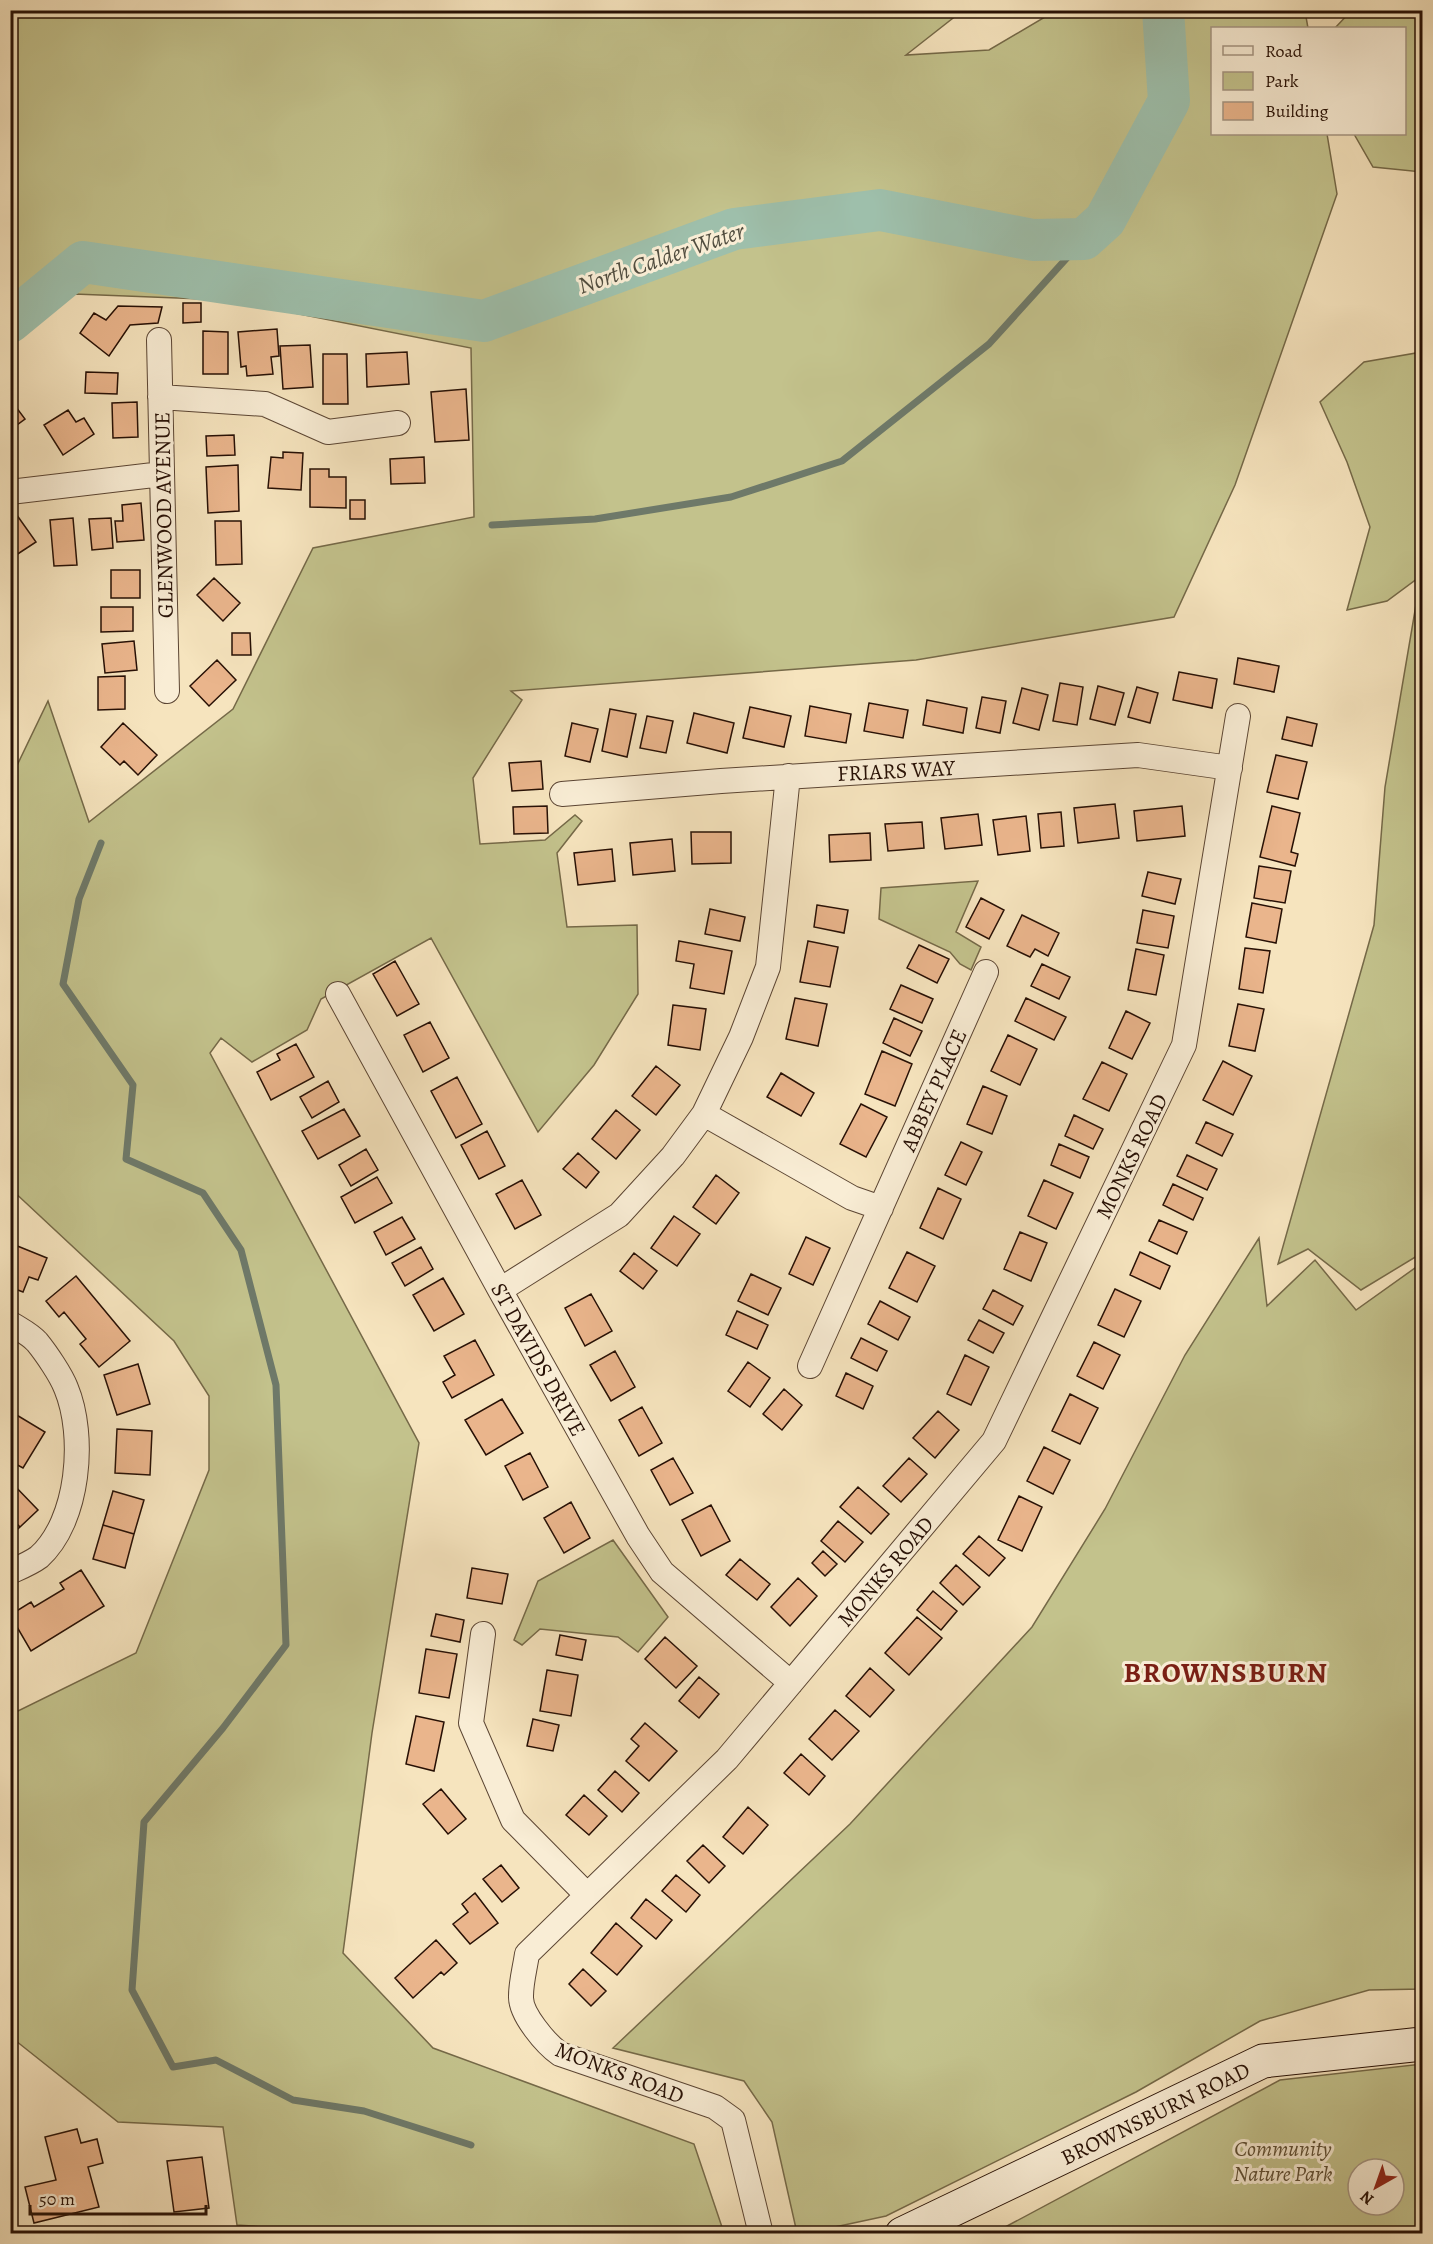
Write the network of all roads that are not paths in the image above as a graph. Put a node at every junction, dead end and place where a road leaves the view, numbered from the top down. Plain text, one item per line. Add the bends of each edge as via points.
1 (159, 340) dead end
2 (160, 397) junction
3 (398, 423) dead end
4 (162, 474) junction
5 (10, 492) edge
6 (167, 691) dead end
7 (1238, 716) dead end
8 (1230, 768) junction
9 (788, 777) junction
10 (562, 794) dead end
11 (986, 972) dead end
12 (338, 994) dead end
13 (704, 1114) junction
14 (881, 1208) junction
15 (500, 1290) junction
16 (10, 1323) edge
17 (810, 1366) dead end
18 (10, 1572) edge
19 (483, 1634) dead end
20 (791, 1683) junction
21 (587, 1895) junction
22 (1422, 2044) edge
23 (761, 2234) edge
24 (902, 2234) edge

1 - 2 street, GLENWOOD AVENUE
2 - 3 street via 265,404 328,432
2 - 4 street, GLENWOOD AVENUE
4 - 5 street
4 - 6 street, GLENWOOD AVENUE
7 - 8 street, MONKS ROAD
8 - 9 street, FRIARS WAY via 1138,755
8 - 20 street, MONKS ROAD via 1184,1045 994,1441
9 - 10 street, FRIARS WAY
9 - 13 street via 768,967 741,1037
11 - 14 street, ABBEY PLACE
12 - 15 street, ST DAVIDS DRIVE
13 - 14 street via 852,1198
13 - 15 street via 673,1156 619,1215
14 - 17 street, ABBEY PLACE
15 - 20 street, ST DAVIDS DRIVE via 662,1572
16 - 18 street via 36,1341 66,1387 74,1413 76,1447 75,1486 56,1537 38,1558
19 - 21 street via 471,1723 513,1820
20 - 21 street, MONKS ROAD via 727,1759
21 - 23 street, MONKS ROAD via 527,1954 520,1999 532,2025 547,2045 560,2054 715,2108 733,2120
22 - 24 main road, BROWNSBURN ROAD via 1263,2061

